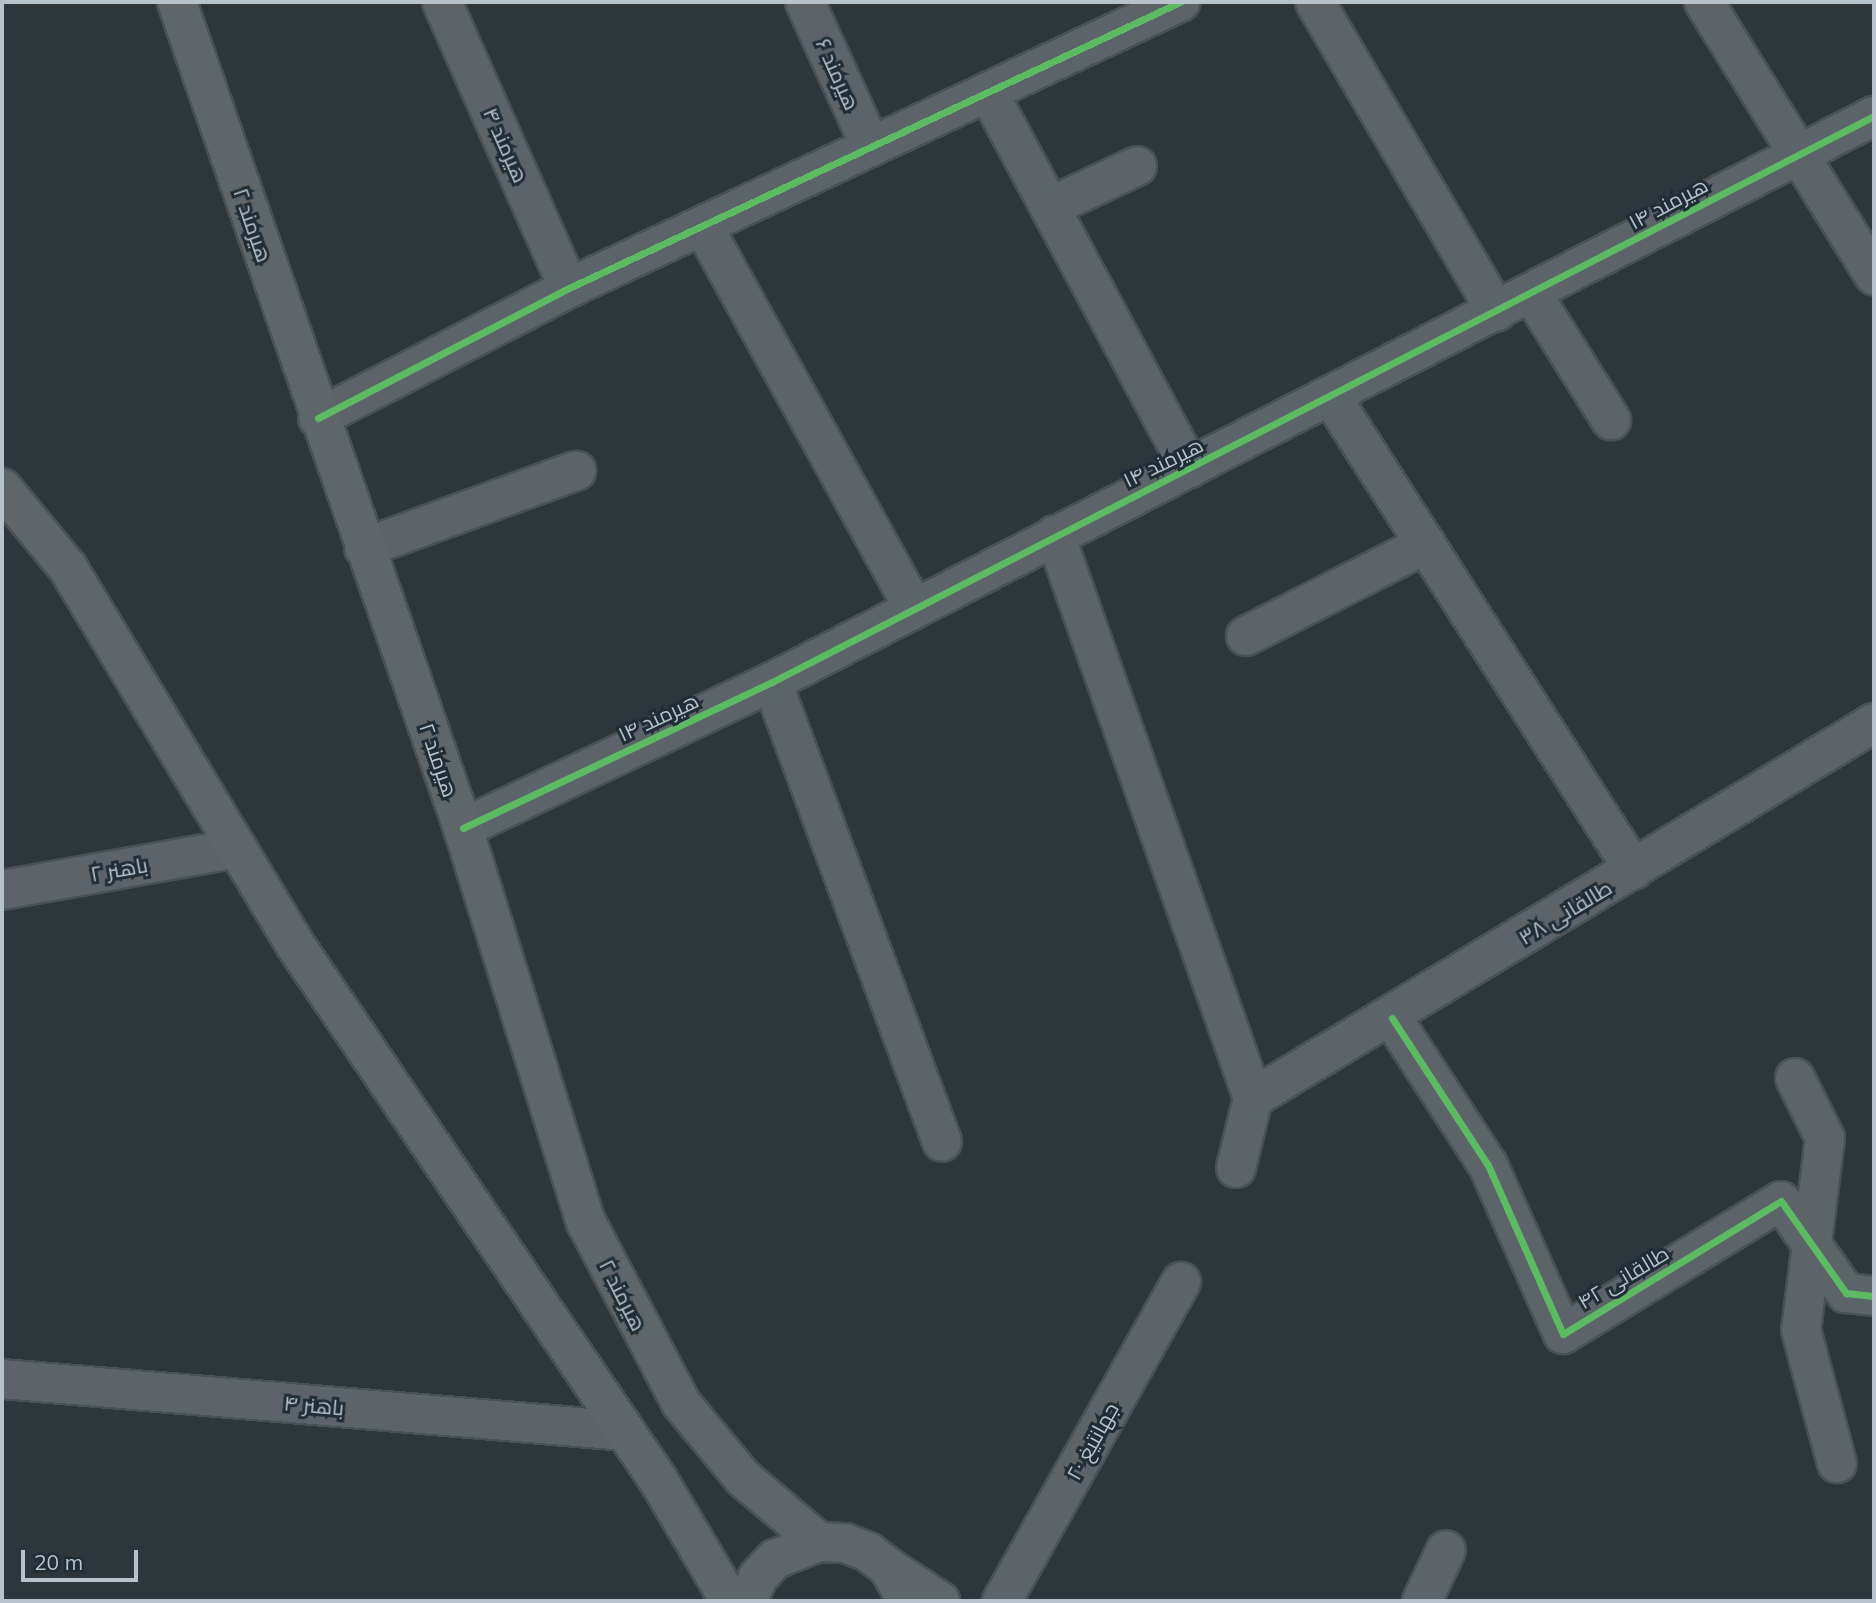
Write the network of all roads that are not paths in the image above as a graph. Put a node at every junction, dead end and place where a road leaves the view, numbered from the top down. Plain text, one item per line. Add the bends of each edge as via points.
1 (177, 2) edge
2 (442, 2) edge
3 (805, 2) edge
4 (1315, 2) edge
5 (1703, 2) edge
6 (1168, 4) edge
7 (988, 92) junction
8 (1874, 116) edge
9 (871, 147) junction
10 (1799, 155) junction
11 (1137, 166) dead end
12 (1050, 206) junction
13 (703, 226) junction
14 (1874, 275) edge
15 (569, 288) junction
16 (1532, 294) junction
17 (1497, 313) junction
18 (1332, 398) junction
19 (318, 418) junction
20 (1611, 420) dead end
21 (1190, 468) junction
22 (576, 471) dead end
23 (3, 490) edge
24 (1055, 535) junction
25 (1426, 544) junction
26 (364, 548) junction
27 (914, 608) junction
28 (1246, 636) dead end
29 (772, 682) junction
30 (1874, 723) edge
31 (463, 828) junction
32 (237, 848) junction
33 (1634, 870) junction
34 (2, 890) edge
35 (1392, 1017) junction
36 (1795, 1077) dead end
37 (1253, 1098) junction
38 (942, 1142) dead end
39 (1236, 1168) dead end
40 (1814, 1248) junction
41 (1181, 1282) dead end
42 (1874, 1296) edge
43 (2, 1379) edge
44 (625, 1431) junction
45 (1837, 1462) dead end
46 (819, 1542) junction
47 (1446, 1550) dead end
48 (888, 1567) junction
49 (730, 1601) edge
50 (747, 1601) edge
51 (908, 1601) edge
52 (940, 1601) edge
53 (1002, 1601) edge
54 (1422, 1601) edge

1 - 19 main road, هیرمند ۲
2 - 15 street, هیرمند ۴
3 - 9 street, هیرمند ۶
4 - 17 street
5 - 10 street
6 - 7 street
7 - 9 street
7 - 12 street
8 - 10 street, هیرمند ۱۴
9 - 13 street
10 - 14 street
10 - 16 street, هیرمند ۱۴
11 - 12 street
12 - 21 street
13 - 15 street
13 - 27 street
15 - 19 street
16 - 17 street, هیرمند ۱۴
16 - 20 street
17 - 18 street, هیرمند ۱۴
18 - 21 street, هیرمند ۱۴
18 - 25 street
19 - 26 main road, هیرمند ۲
21 - 24 street, هیرمند ۱۴
22 - 26 street
23 - 32 main road via 68,568
24 - 27 street, هیرمند ۱۴
24 - 37 street
25 - 28 street
25 - 33 street
26 - 31 main road, هیرمند ۲
27 - 29 street, هیرمند ۱۴
29 - 31 street, هیرمند ۱۴
29 - 38 street
30 - 33 street, طالقانی ۳۸
31 - 46 main road, هیرمند ۲ via 586,1222 630,1312 681,1403 743,1478
32 - 34 street, باهنر ۲
32 - 44 main road via 296,946
33 - 35 street, طالقانی ۳۸
35 - 37 street, طالقانی ۳۸
35 - 40 street, طالقانی ۴۲ via 1488,1166 1563,1334 1781,1201
36 - 40 street via 1825,1138
37 - 39 street
40 - 42 street, طالقانی ۴۲ via 1846,1293
40 - 45 street via 1801,1330
41 - 53 street, جهانتیغ ۲۰
43 - 44 street, باهنر ۴
44 - 49 main road
46 - 48 main road via 845,1543
46 - 50 main road via 775,1559 758,1577
47 - 54 street
48 - 51 main road
48 - 52 main road

